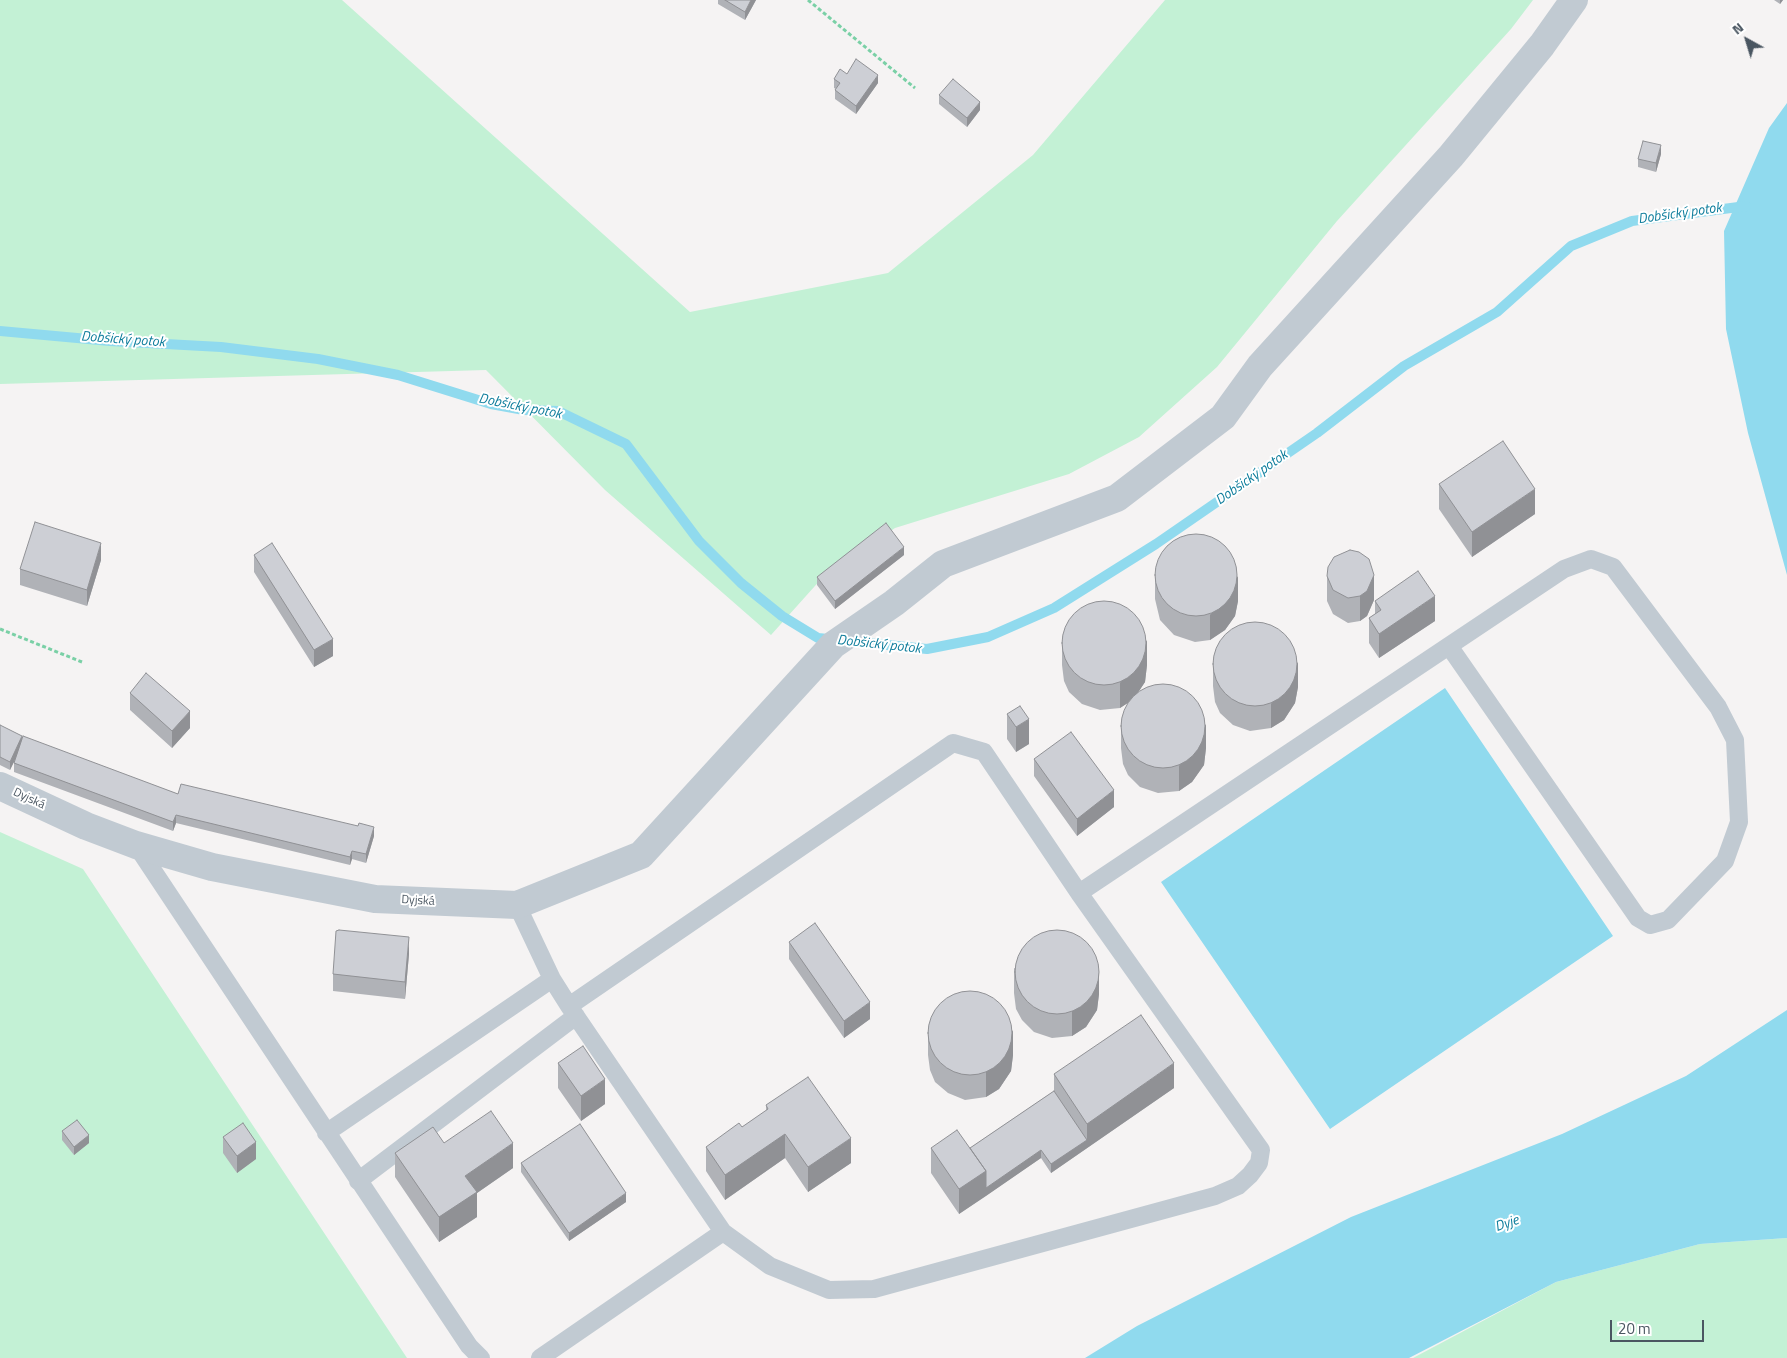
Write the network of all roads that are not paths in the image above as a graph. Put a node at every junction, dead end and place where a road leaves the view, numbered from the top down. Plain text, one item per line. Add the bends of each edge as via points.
1 (1574, 0) edge
2 (1449, 646) junction
3 (0, 786) edge
4 (136, 844) junction
5 (1079, 893) junction
6 (517, 905) junction
7 (552, 979) junction
8 (572, 1011) junction
9 (326, 1133) junction
10 (358, 1181) junction
11 (723, 1232) junction
12 (481, 1358) edge
13 (540, 1358) edge

1 - 6 street, Dyjská via 1542,45 1450,156 1260,366 1223,417 1118,498 943,564 833,645 641,855
2 - 2 lane via 1638,918 1650,925 1668,920 1725,861 1739,822 1735,740 1718,707 1612,567 1591,559 1564,569
2 - 5 lane
3 - 4 street, Dyjská via 86,826
4 - 6 street, Dyjská via 212,867 375,899
4 - 9 lane
5 - 8 lane via 984,752 952,743
5 - 11 lane via 1261,1150 1259,1163 1250,1175 1238,1186 1215,1196 874,1289 829,1290 770,1266
6 - 7 lane
7 - 8 lane
7 - 9 lane
8 - 10 lane
8 - 11 lane
9 - 10 lane
10 - 12 lane via 469,1346
11 - 13 lane

